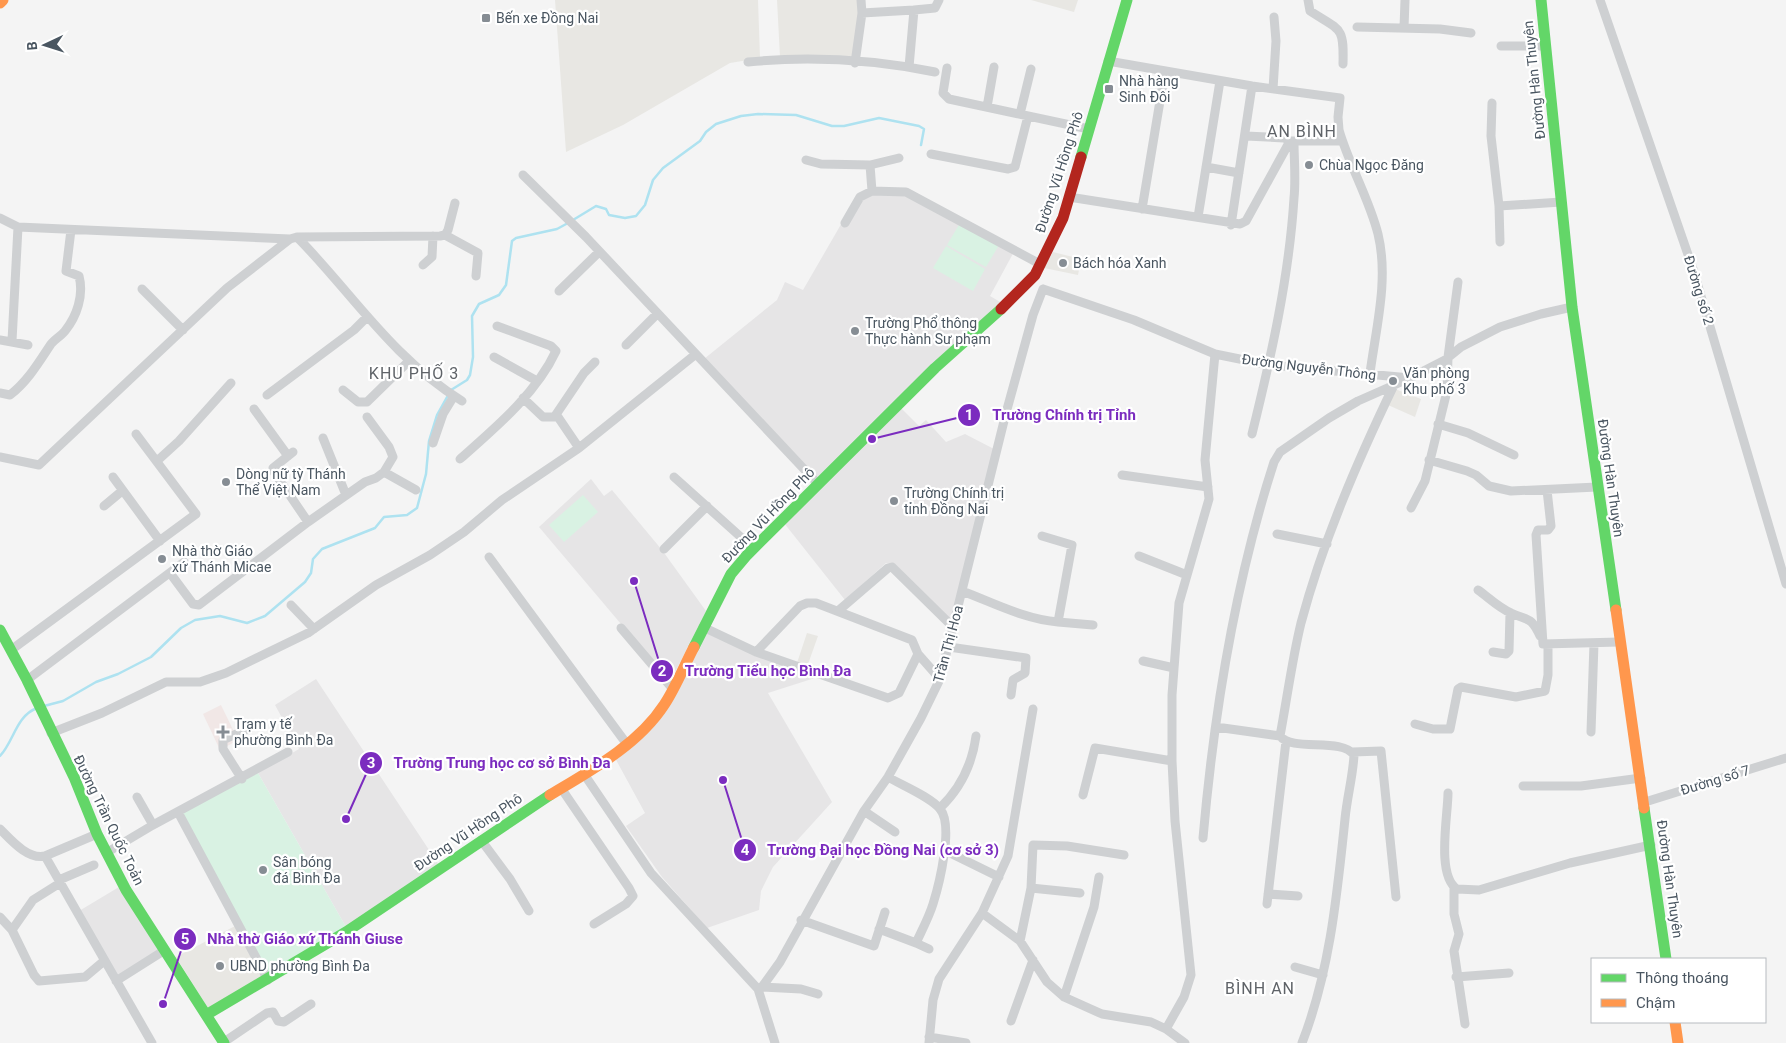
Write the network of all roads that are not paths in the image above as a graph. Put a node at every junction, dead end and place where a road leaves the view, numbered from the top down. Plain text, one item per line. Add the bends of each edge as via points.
1 (3, 0) edge
2 (861, 0) edge
3 (939, 0) edge
4 (1127, 0) edge
5 (1308, 0) edge
6 (1404, 0) edge
7 (1541, 0) edge
8 (1600, 0) edge
9 (0, 3) edge
10 (914, 10) junction
11 (862, 12) junction
12 (1274, 17) dead end
13 (1357, 27) dead end
14 (1404, 28) junction
15 (1471, 33) dead end
16 (1502, 46) dead end
17 (1546, 46) junction
18 (1108, 61) junction
19 (748, 62) dead end
20 (855, 63) junction
21 (1343, 64) dead end
22 (909, 67) junction
23 (994, 67) dead end
24 (946, 68) dead end
25 (1031, 69) dead end
26 (1165, 71) junction
27 (935, 72) dead end
28 (1220, 81) junction
29 (1252, 86) junction
30 (1274, 89) junction
31 (1492, 103) dead end
32 (987, 107) junction
33 (1024, 115) junction
34 (1089, 129) junction
35 (1246, 136) junction
36 (1292, 141) junction
37 (1342, 141) junction
38 (931, 154) dead end
39 (899, 158) dead end
40 (806, 160) dead end
41 (870, 165) junction
42 (1206, 167) junction
43 (1239, 173) junction
44 (524, 175) dead end
45 (872, 191) junction
46 (1069, 197) junction
47 (1561, 202) junction
48 (455, 203) dead end
49 (1499, 206) junction
50 (1142, 208) junction
51 (1198, 217) junction
52 (0, 218) edge
53 (844, 223) dead end
54 (1231, 224) junction
55 (18, 227) junction
56 (71, 230) junction
57 (445, 235) junction
58 (433, 236) junction
59 (293, 238) junction
60 (1500, 242) dead end
61 (599, 252) junction
62 (1040, 264) junction
63 (423, 265) dead end
64 (1035, 275) junction
65 (476, 276) dead end
66 (1458, 282) dead end
67 (142, 289) dead end
68 (1043, 289) junction
69 (559, 291) dead end
70 (1572, 307) junction
71 (657, 314) junction
72 (367, 317) junction
73 (497, 326) dead end
74 (183, 330) junction
75 (0, 340) edge
76 (12, 341) junction
77 (28, 345) dead end
78 (626, 345) dead end
79 (696, 354) junction
80 (1215, 354) junction
81 (494, 357) dead end
82 (1448, 357) junction
83 (409, 361) junction
84 (595, 362) dead end
85 (1269, 365) junction
86 (1370, 373) junction
87 (1410, 378) junction
88 (537, 381) junction
89 (231, 382) dead end
90 (1394, 385) junction
91 (343, 390) dead end
92 (0, 394) edge
93 (267, 395) dead end
94 (454, 396) junction
95 (523, 398) junction
96 (462, 401) dead end
97 (254, 409) dead end
98 (555, 416) junction
99 (367, 417) dead end
100 (1438, 424) junction
101 (136, 434) dead end
102 (1252, 434) dead end
103 (323, 438) dead end
104 (433, 444) dead end
105 (579, 448) junction
106 (1514, 455) dead end
107 (0, 457) edge
108 (460, 459) dead end
109 (1429, 460) junction
110 (157, 461) junction
111 (384, 472) junction
112 (1122, 475) dead end
113 (113, 477) dead end
114 (674, 477) dead end
115 (818, 484) junction
116 (1208, 487) junction
117 (1597, 487) junction
118 (416, 490) dead end
119 (1547, 490) junction
120 (122, 491) junction
121 (346, 495) junction
122 (104, 506) dead end
123 (707, 506) junction
124 (1411, 508) dead end
125 (308, 522) junction
126 (1277, 534) dead end
127 (1042, 536) dead end
128 (160, 541) junction
129 (1327, 544) junction
130 (753, 548) junction
131 (664, 549) dead end
132 (1139, 556) dead end
133 (489, 557) dead end
134 (184, 562) dead end
135 (170, 573) junction
136 (1187, 575) junction
137 (1786, 584) edge
138 (1478, 590) dead end
139 (962, 592) junction
140 (291, 605) dead end
141 (838, 612) junction
142 (1510, 613) junction
143 (1058, 622) junction
144 (1093, 625) dead end
145 (952, 626) junction
146 (703, 627) junction
147 (314, 628) junction
148 (621, 628) dead end
149 (0, 630) edge
150 (1619, 642) junction
151 (1594, 643) junction
152 (1545, 644) junction
153 (949, 647) junction
154 (11, 650) junction
155 (756, 652) junction
156 (1493, 652) dead end
157 (918, 654) junction
158 (1143, 661) dead end
159 (1174, 668) junction
160 (940, 679) junction
161 (27, 680) junction
162 (672, 688) junction
163 (1011, 695) dead end
164 (1033, 709) dead end
165 (258, 724) dead end
166 (1415, 724) dead end
167 (1216, 727) junction
168 (1591, 732) dead end
169 (51, 733) junction
170 (976, 736) dead end
171 (1283, 738) junction
172 (626, 743) junction
173 (288, 752) dead end
174 (1353, 752) junction
175 (1786, 758) edge
176 (1172, 761) junction
177 (584, 774) junction
178 (888, 777) junction
179 (1641, 778) junction
180 (242, 779) junction
181 (1523, 786) dead end
182 (561, 788) junction
183 (1448, 793) dead end
184 (1083, 795) dead end
185 (137, 797) dead end
186 (1645, 802) junction
187 (940, 808) junction
188 (864, 811) junction
189 (178, 812) junction
190 (153, 825) junction
191 (0, 829) edge
192 (895, 832) dead end
193 (97, 834) junction
194 (1203, 838) dead end
195 (481, 840) junction
196 (1651, 845) junction
197 (944, 850) junction
198 (106, 852) junction
199 (1124, 855) dead end
200 (45, 856) junction
201 (94, 865) dead end
202 (998, 877) junction
203 (1099, 877) dead end
204 (60, 882) junction
205 (1031, 888) junction
206 (1454, 888) junction
207 (1080, 893) dead end
208 (1268, 894) junction
209 (1298, 896) dead end
210 (1396, 897) dead end
211 (1267, 904) dead end
212 (529, 911) dead end
213 (885, 912) dead end
214 (982, 913) junction
215 (0, 917) edge
216 (801, 920) junction
217 (594, 924) dead end
218 (879, 929) junction
219 (12, 930) junction
220 (1020, 941) junction
221 (916, 943) junction
222 (930, 949) dead end
223 (165, 950) junction
224 (1666, 958) edge
225 (1032, 960) junction
226 (104, 961) junction
227 (1295, 967) dead end
228 (1509, 973) dead end
229 (1323, 975) junction
230 (1456, 977) junction
231 (268, 980) junction
232 (116, 981) junction
233 (760, 988) junction
234 (818, 994) dead end
235 (1064, 997) junction
236 (311, 1004) dead end
237 (206, 1015) junction
238 (1011, 1021) dead end
239 (1675, 1023) edge
240 (1465, 1024) dead end
241 (1166, 1029) junction
242 (929, 1040) edge
243 (224, 1042) edge
244 (1181, 1042) edge
245 (152, 1043) edge
246 (775, 1043) edge
247 (966, 1043) edge
248 (1302, 1043) edge
249 (1678, 1043) edge

1 - 9 street
2 - 11 street
3 - 10 street via 935,8
4 - 18 street, Đường Vũ Hồng Phô
5 - 21 street via 1310,11 1342,32
6 - 14 street
7 - 17 street, Đường Hàn Thuyên
8 - 137 street, Đường số 2 via 1693,269
10 - 11 street
10 - 22 street
11 - 20 street
12 - 30 street
13 - 14 street
14 - 15 street
16 - 17 street
17 - 47 street, Đường Hàn Thuyên
18 - 26 street
18 - 34 street, Đường Vũ Hồng Phô
19 - 20 street via 802,60
20 - 22 street
22 - 27 street
23 - 32 street
24 - 32 street via 943,93 946,98
25 - 33 street
26 - 28 street
26 - 50 street
28 - 29 street
28 - 42 street
29 - 30 street
29 - 35 street
30 - 37 street via 1340,98 1338,117
31 - 49 street via 1491,136
32 - 33 street
33 - 34 street
33 - 38 street via 1015,167 1008,169
34 - 46 street, Đường Vũ Hồng Phô
35 - 36 street
35 - 43 street
36 - 37 street
36 - 54 street via 1246,221
36 - 85 street via 1294,198
37 - 86 street via 1378,234 1382,266
39 - 41 street
40 - 41 street via 821,164
41 - 45 street
42 - 43 street
42 - 51 street
43 - 54 street
44 - 61 street
45 - 53 street via 860,196
45 - 62 street via 906,192
46 - 50 street
46 - 62 street, Đường Vũ Hồng Phô via 1058,230
47 - 49 street
47 - 70 street, Đường Hàn Thuyên
48 - 57 street
49 - 60 street
50 - 51 street
51 - 54 street
52 - 55 street
55 - 56 street
55 - 76 street
56 - 59 street
56 - 92 street via 66,271 79,276 80,282 80,302 72,322 17,390 10,395
57 - 58 street
57 - 65 street via 478,253
58 - 59 street
58 - 63 street via 432,257
59 - 72 street
59 - 74 street via 228,288
61 - 69 street
61 - 71 street
62 - 64 street, Đường Vũ Hồng Phô
64 - 68 street
64 - 115 street, Đường Vũ Hồng Phô
66 - 82 street
67 - 74 street
68 - 80 street, Đường Nguyễn Thông via 1134,320
68 - 139 street, Trần Thị Hoa via 1008,406
70 - 82 street via 1500,327
70 - 117 street, Đường Hàn Thuyên
71 - 78 street
71 - 79 street
72 - 83 street
72 - 93 street
73 - 88 street via 555,349 550,364
74 - 107 street via 39,465
75 - 76 street
76 - 77 street
79 - 105 street
79 - 115 street
80 - 85 street, Đường Nguyễn Thông
80 - 116 street via 1205,460
81 - 88 street
82 - 87 street
82 - 100 street via 1447,391
83 - 91 street via 367,402 358,402
83 - 94 street
84 - 98 street
85 - 86 street, Đường Nguyễn Thông
85 - 102 street
86 - 87 street, Đường Nguyễn Thông
87 - 90 street
88 - 95 street
89 - 110 street
90 - 129 street via 1358,460
90 - 167 street via 1329,418 1280,452 1274,462 1239,593
94 - 96 street
94 - 104 street via 443,414
95 - 98 street via 543,418
95 - 108 street
97 - 125 street via 290,454 274,468 274,472
98 - 105 street
99 - 111 street via 393,457
100 - 106 street via 1468,433
100 - 109 street
101 - 110 street
103 - 121 street
105 - 147 street via 502,500 464,532 376,585
109 - 119 street via 1467,471 1498,489
109 - 124 street via 1425,481
110 - 128 street via 196,514
111 - 118 street
111 - 121 street
112 - 116 street
113 - 120 street
114 - 123 street
115 - 130 street, Đường Vũ Hồng Phô
116 - 136 street via 1209,499 1202,529
117 - 119 street
117 - 150 street, Đường Hàn Thuyên
119 - 152 street via 1550,526 1548,530 1538,530 1536,535
120 - 122 street
120 - 128 street
121 - 125 street
123 - 130 street
123 - 131 street
125 - 135 street via 199,605 194,604
126 - 129 street
127 - 143 street via 1072,544
128 - 154 street
129 - 171 street via 1301,625
130 - 146 street, Đường Vũ Hồng Phô via 731,574
132 - 136 street
133 - 172 street
134 - 135 street
135 - 161 street
136 - 159 street via 1179,603
138 - 142 street
139 - 143 street via 1027,617
139 - 145 street, Trần Thị Hoa
140 - 147 street
141 - 145 street via 892,567
141 - 155 street via 816,603 800,606
141 - 157 street via 912,640
142 - 152 street via 1534,623
142 - 156 street via 1509,651 1506,654
143 - 144 street
145 - 153 street, Trần Thị Hoa
146 - 155 street
146 - 162 street, Đường Vũ Hồng Phô
147 - 169 street via 226,673 200,682 166,682
148 - 162 street
149 - 154 street, Đường Trần Quốc Toản
150 - 151 street
150 - 179 street, Đường Hàn Thuyên
151 - 152 street
151 - 168 street
152 - 166 street via 1548,674 1544,691 1516,696 1461,687 1450,729
153 - 160 street, Trần Thị Hoa
153 - 163 street via 1026,658 1025,673 1014,680
154 - 161 street, Đường Trần Quốc Toản
155 - 157 street via 888,698 899,693
157 - 160 street
158 - 159 street
159 - 176 street
160 - 178 street, Trần Thị Hoa
161 - 169 street, Đường Trần Quốc Toản
162 - 172 street, Đường Vũ Hồng Phô via 654,719
164 - 202 street via 1008,856
165 - 180 street via 222,743
167 - 171 street
167 - 194 street
169 - 193 street, Đường Trần Quốc Toản via 74,777
170 - 187 street via 962,783
171 - 174 street
171 - 208 street
172 - 177 street, Đường Vũ Hồng Phô
173 - 180 street
174 - 210 street via 1380,751
174 - 229 street via 1334,914
175 - 186 street, Đường số 7
176 - 184 street via 1095,748
176 - 241 street via 1191,975 1184,997
177 - 182 street, Đường Vũ Hồng Phô
177 - 233 street via 650,874
178 - 187 street
178 - 188 street, Trần Thị Hoa
179 - 181 street via 1581,786
179 - 186 street, Đường Hàn Thuyên
180 - 189 street
182 - 195 street, Đường Vũ Hồng Phô
182 - 217 street via 633,896
183 - 206 street via 1444,863
185 - 190 street
186 - 196 street, Đường Hàn Thuyên
187 - 197 street via 944,821
188 - 192 street
188 - 216 street, Trần Thị Hoa
189 - 190 street
189 - 231 street
190 - 198 street
191 - 200 street via 27,852
193 - 198 street, Đường Trần Quốc Toản
193 - 200 street
195 - 212 street
195 - 231 street, Đường Vũ Hồng Phô via 391,903
196 - 206 street via 1570,863 1479,890
196 - 224 street, Đường Hàn Thuyên
197 - 202 street
197 - 221 street via 933,904
198 - 223 street, Đường Trần Quốc Toản
199 - 205 street via 1034,844 1031,849
200 - 204 street
201 - 204 street
202 - 214 street
203 - 235 street via 1094,907
204 - 219 street via 33,900
204 - 226 street
205 - 207 street
205 - 220 street
206 - 230 street via 1454,914 1459,934 1454,951
208 - 209 street
208 - 211 street
213 - 218 street
214 - 220 street
214 - 242 street via 939,979 933,1000
215 - 219 street
216 - 218 street via 874,946
216 - 233 street, Trần Thị Hoa via 780,962
218 - 221 street
219 - 226 street via 39,981 85,978
220 - 225 street
221 - 222 street
223 - 232 street
223 - 237 street, Đường Trần Quốc Toản
225 - 235 street via 1055,991
225 - 238 street
226 - 232 street
227 - 229 street
228 - 230 street
229 - 248 street
230 - 240 street
231 - 237 street, Đường Vũ Hồng Phô
232 - 245 street
233 - 234 street via 801,988
233 - 246 street
235 - 241 street via 1102,1014 1151,1022
236 - 243 street via 284,1022 278,1021 273,1012 267,1013
237 - 243 street, Đường Trần Quốc Toản
239 - 249 street
241 - 244 street
242 - 247 street

